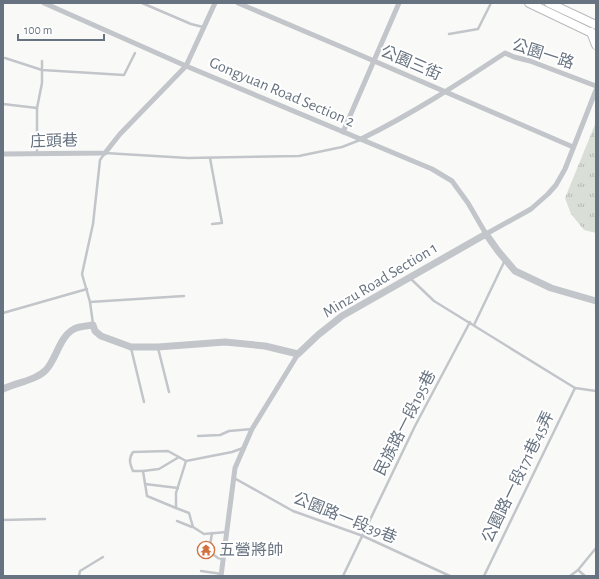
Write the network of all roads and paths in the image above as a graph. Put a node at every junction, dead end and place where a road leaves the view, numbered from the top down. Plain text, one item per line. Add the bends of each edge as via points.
1 (44, 3) edge
2 (142, 3) edge
3 (215, 3) edge
4 (238, 3) edge
5 (399, 3) edge
6 (491, 3) edge
7 (529, 3) edge
8 (549, 3) edge
9 (596, 25) edge
10 (203, 27) junction
11 (449, 34) dead end
12 (593, 34) edge
13 (596, 45) edge
14 (134, 53) dead end
15 (5, 58) dead end
16 (42, 61) dead end
17 (374, 61) junction
18 (186, 66) junction
19 (42, 70) junction
20 (596, 86) edge
21 (596, 90) edge
22 (446, 92) junction
23 (3, 104) edge
24 (37, 108) junction
25 (343, 132) junction
26 (361, 139) junction
27 (573, 147) junction
28 (105, 153) junction
29 (3, 154) edge
30 (37, 154) junction
31 (210, 158) junction
32 (212, 224) dead end
33 (486, 234) junction
34 (505, 260) junction
35 (409, 277) junction
36 (87, 289) junction
37 (184, 296) dead end
38 (596, 301) edge
39 (90, 302) junction
40 (3, 313) edge
41 (470, 322) junction
42 (93, 325) junction
43 (474, 325) junction
44 (131, 347) junction
45 (158, 347) junction
46 (298, 354) junction
47 (3, 388) edge
48 (575, 388) junction
49 (596, 391) edge
50 (169, 392) dead end
51 (144, 402) dead end
52 (252, 429) junction
53 (198, 436) dead end
54 (243, 448) junction
55 (180, 457) junction
56 (186, 461) junction
57 (143, 471) junction
58 (234, 478) junction
59 (145, 484) junction
60 (178, 488) junction
61 (176, 508) junction
62 (45, 519) dead end
63 (3, 520) edge
64 (177, 521) dead end
65 (193, 527) junction
66 (227, 532) junction
67 (212, 533) junction
68 (363, 536) junction
69 (596, 548) edge
70 (103, 557) dead end
71 (224, 559) junction
72 (578, 570) junction
73 (201, 571) dead end
74 (222, 575) edge
75 (79, 576) edge
76 (343, 576) edge
77 (450, 576) edge
78 (484, 576) edge
79 (570, 576) edge
80 (585, 576) edge

1 - 18 street, Gongyuan Road Section 2
2 - 10 lane
3 - 10 street
4 - 17 street, 公園三街
5 - 17 street
6 - 11 lane via 478,29
7 - 12 main road
8 - 9 main road
10 - 18 street
12 - 13 main road
14 - 19 lane via 124,75
15 - 19 lane
16 - 19 lane
17 - 22 street, 公園三街
17 - 25 street
18 - 25 street, Gongyuan Road Section 2
18 - 28 street
19 - 24 lane
20 - 22 street, 公園一路 via 505,53
21 - 27 street
22 - 26 street, 公園一路
22 - 27 street, 公園三街
23 - 24 lane
24 - 30 lane
25 - 26 street, Gongyuan Road Section 2
26 - 31 lane via 342,147 298,156
26 - 33 street, Gongyuan Road Section 2 via 432,169 452,181
27 - 33 street via 565,169 548,194 531,209
28 - 30 street, 庄頭巷
28 - 31 lane
28 - 36 lane via 100,160 93,224 82,274
29 - 30 street, 庄頭巷
31 - 32 lane via 222,223
33 - 34 street
33 - 35 street, Minzu Road Section 1
34 - 38 street via 515,271 551,288
34 - 43 lane
35 - 41 lane via 434,301
35 - 46 street, Minzu Road Section 1 via 342,316 318,334
36 - 39 lane
36 - 40 lane
37 - 39 lane
39 - 42 lane
41 - 43 lane
41 - 68 lane, 民族路一段195巷 via 415,426
42 - 44 street via 101,336
42 - 47 street via 74,329 63,338 53,361 36,377
43 - 48 lane
44 - 45 street
44 - 51 lane
45 - 46 street via 225,342 265,346
45 - 50 lane
46 - 52 street
48 - 49 lane
48 - 78 lane, 公園路一段171巷45弄
52 - 53 lane
52 - 54 street
54 - 56 lane
54 - 58 street
55 - 56 lane
55 - 57 lane via 159,470
55 - 57 lane via 168,452 133,452 130,463 133,471
56 - 60 lane
57 - 59 lane
58 - 66 street
58 - 68 lane, 公園路一段39巷 via 293,511
59 - 60 lane
59 - 61 lane via 147,496
60 - 61 lane
61 - 65 lane via 189,513
62 - 63 lane
64 - 65 lane
65 - 67 lane via 204,534
66 - 67 lane
66 - 71 street
67 - 71 lane via 212,553
68 - 76 lane, 民族路一段195巷
68 - 77 lane, 公園路一段39巷
69 - 72 lane
70 - 75 lane via 80,571
71 - 74 street
72 - 79 lane
72 - 80 lane
73 - 74 lane

